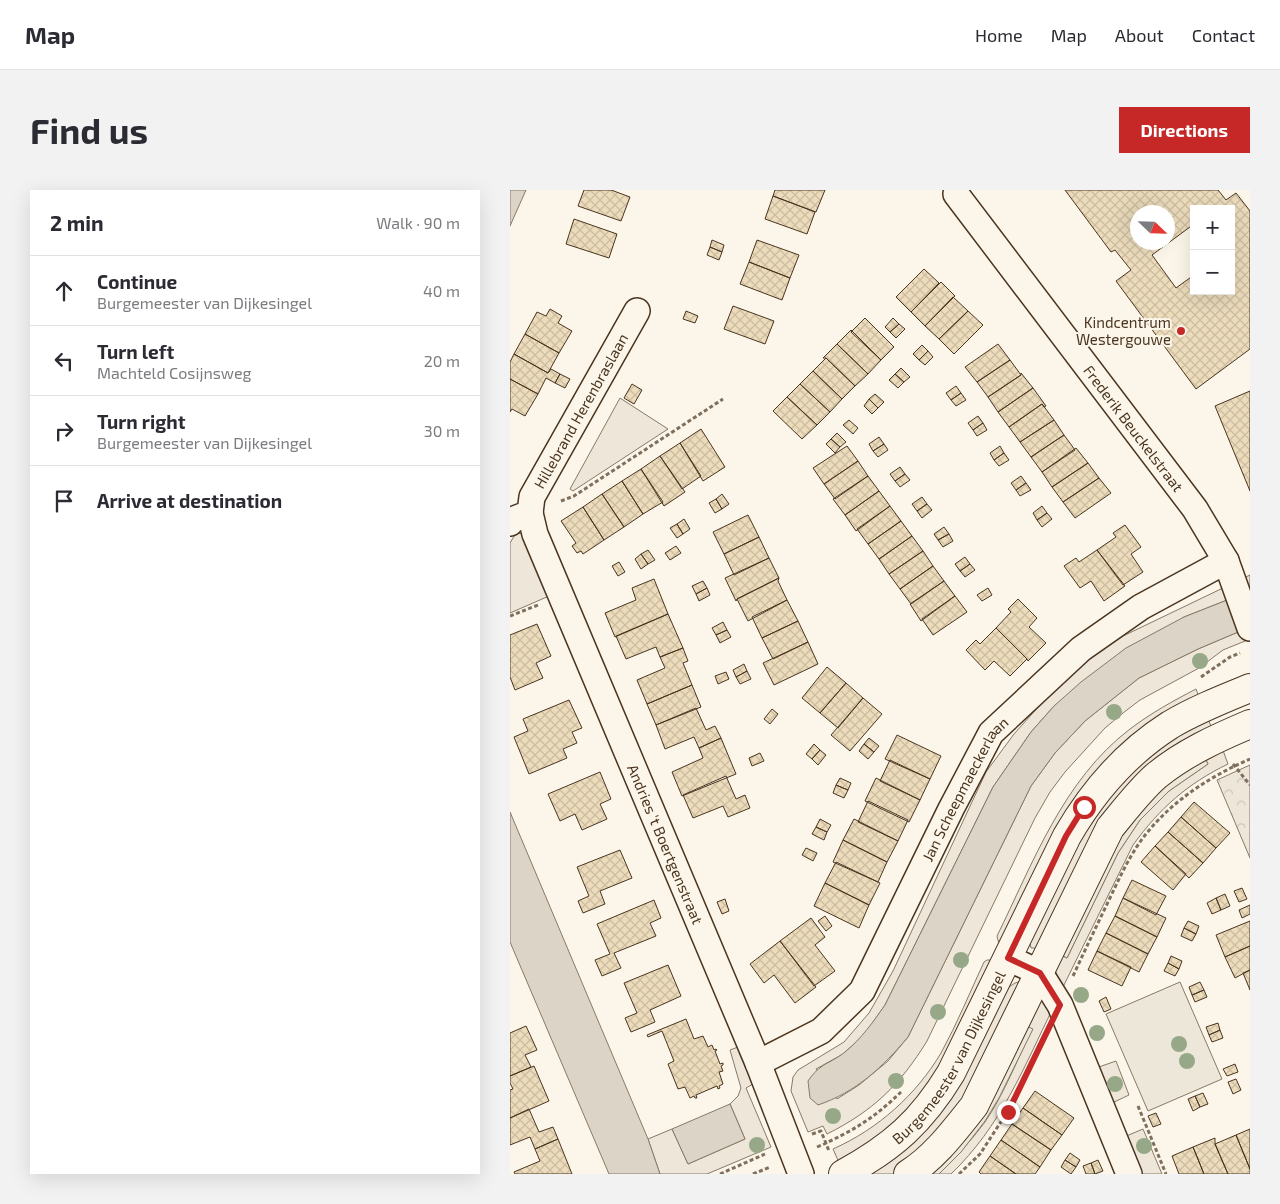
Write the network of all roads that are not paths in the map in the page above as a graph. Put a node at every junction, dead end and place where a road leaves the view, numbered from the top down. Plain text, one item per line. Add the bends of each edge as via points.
1 (956, 194) dead end
2 (637, 311) dead end
3 (520, 518) edge
4 (1226, 561) junction
5 (1250, 628) edge
6 (1250, 688) edge
7 (1250, 724) edge
8 (1008, 958) junction
9 (1040, 973) junction
10 (758, 1063) junction
11 (801, 1174) edge
12 (843, 1174) edge
13 (908, 1174) edge
14 (1129, 1174) edge

1 - 4 street, Frederik Beuckelstraat via 1195,509
2 - 3 street, Hillebrand Herenbraslaan
3 - 10 street, Andries 't Boertgenstraat via 535,534
4 - 5 street, Frederik Beuckelstraat
4 - 10 street, Jan Scheepmaeckerlaan via 1141,607 1081,649 991,733 862,991 821,1030
6 - 8 street, Burgemeester van Dijkesingel via 1171,724 1104,781 1066,836
7 - 9 street via 1220,736 1179,759 1155,777 1131,803 1110,828
8 - 9 street
8 - 12 street, Burgemeester van Dijkesingel via 934,1101 897,1140 872,1159
9 - 13 street via 974,1106 920,1167
9 - 14 street via 1060,1005
10 - 11 street, Andries 't Boertgenstraat

